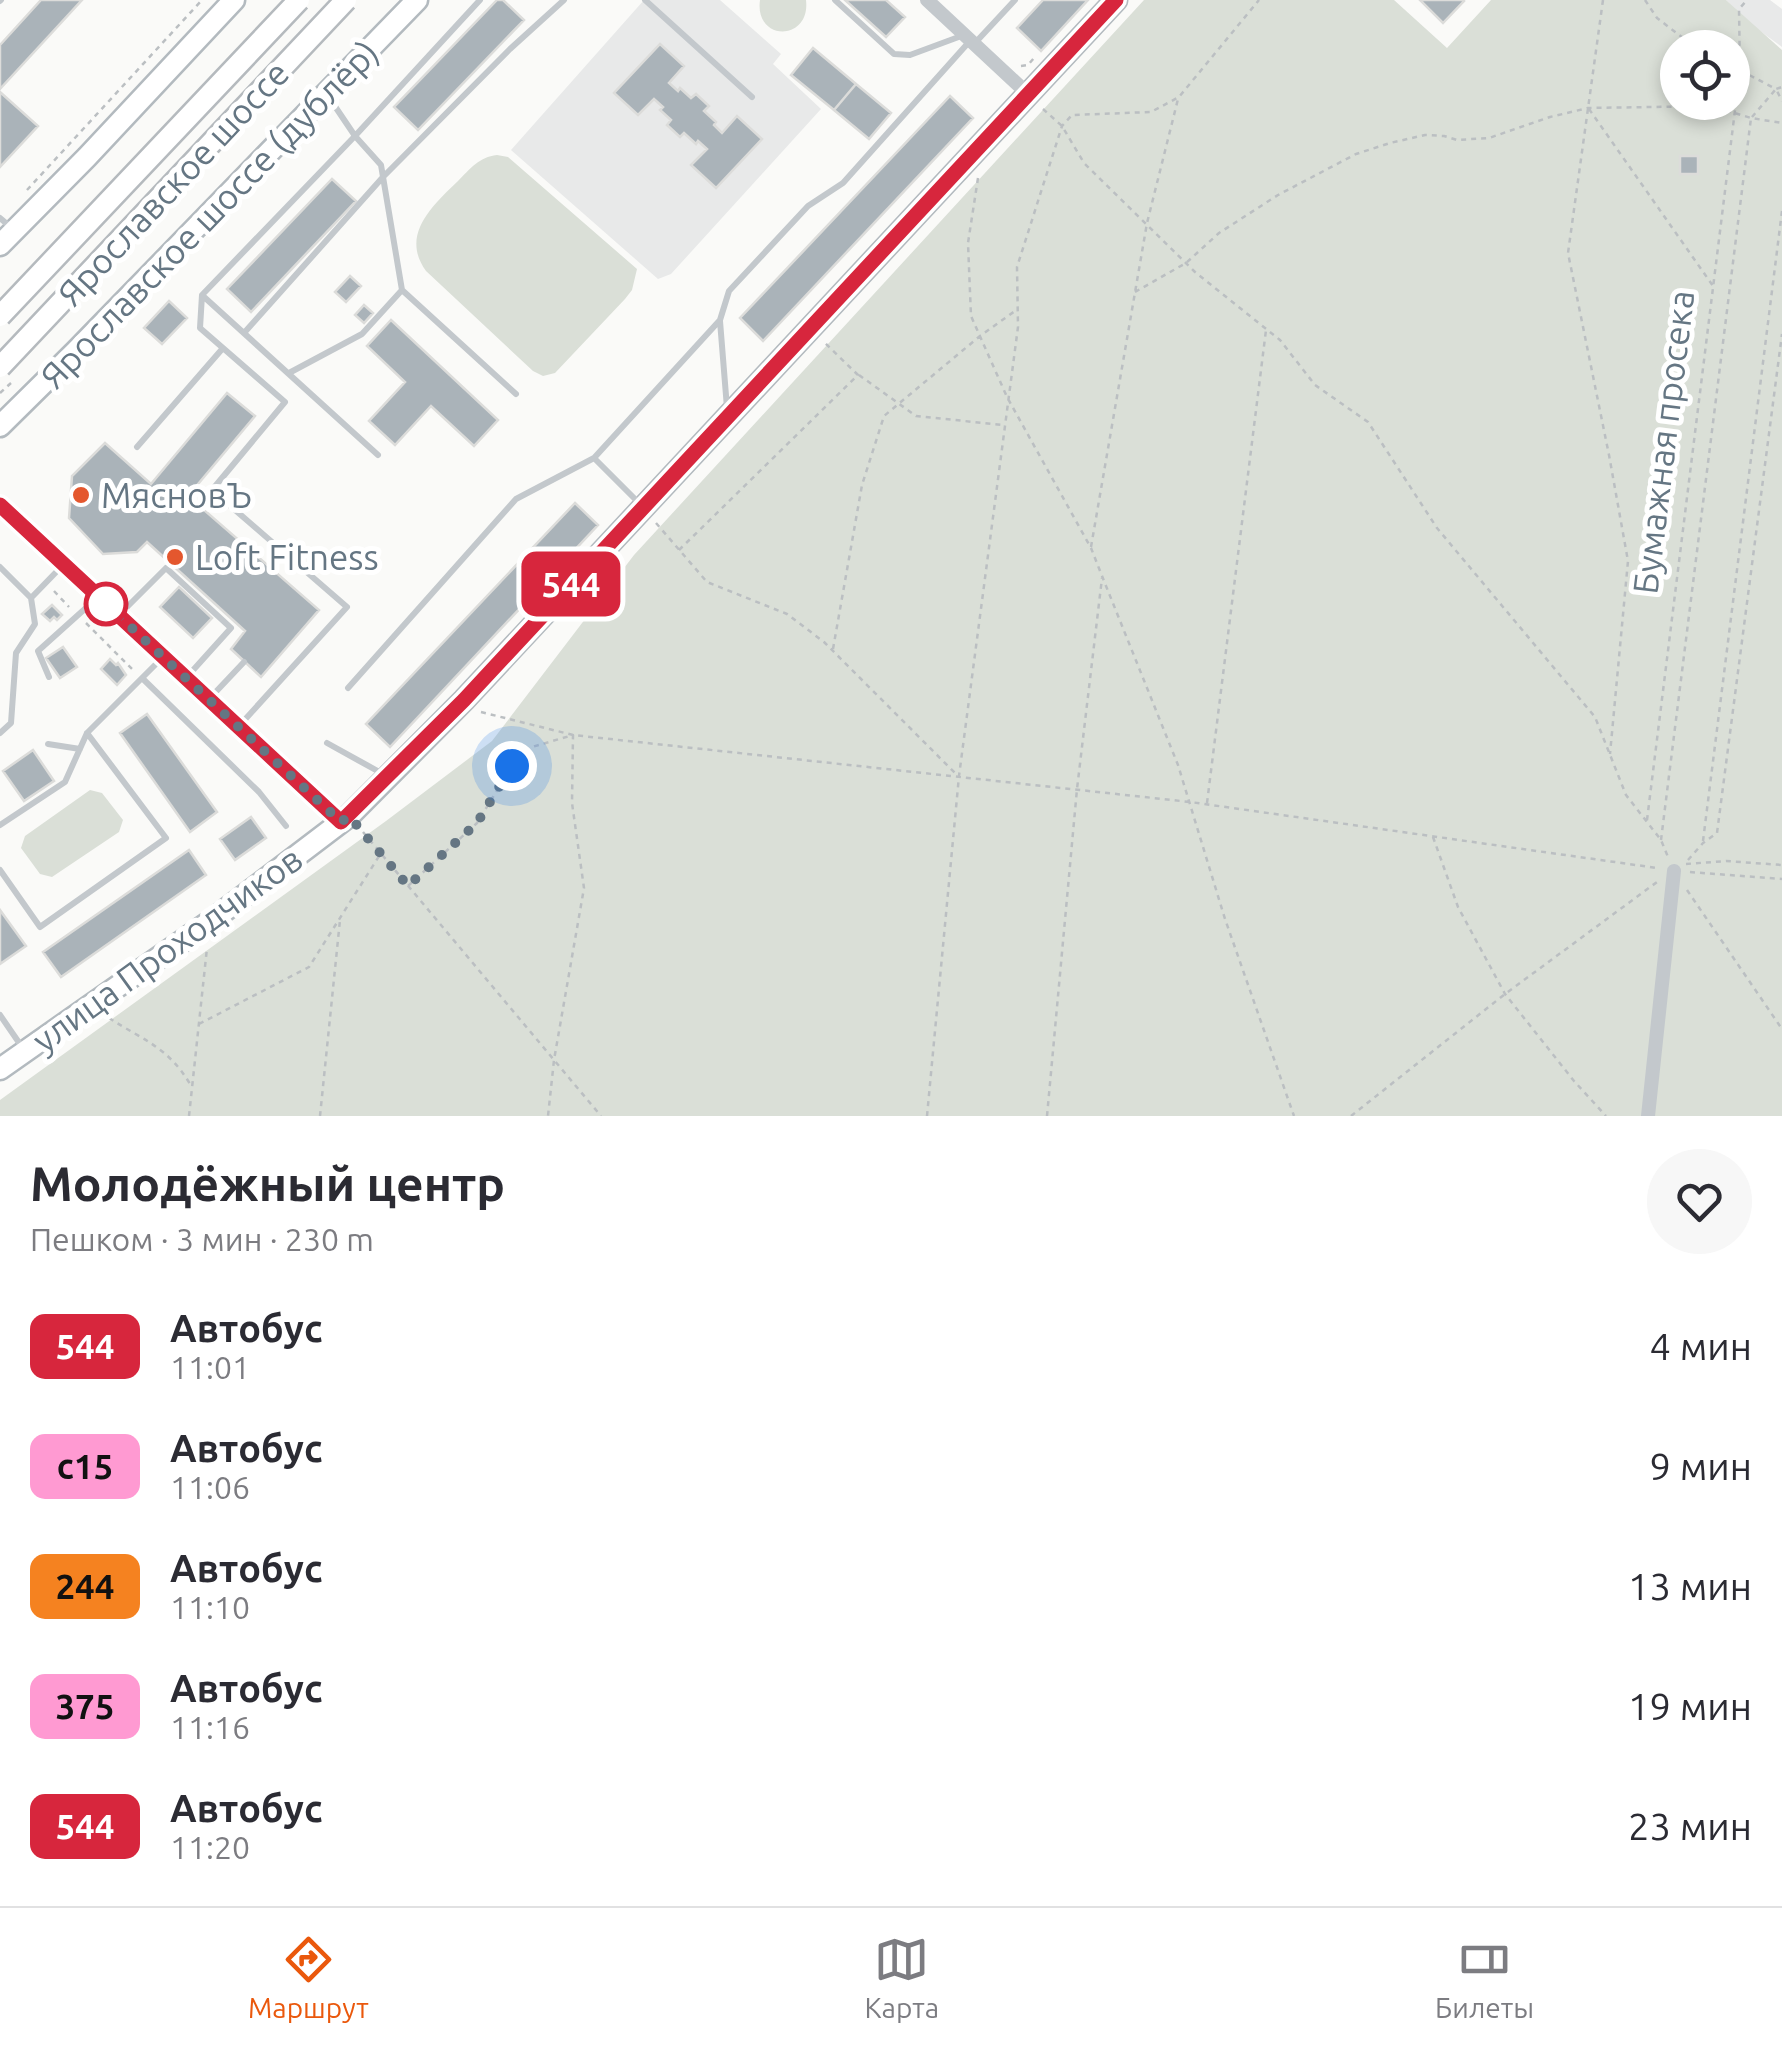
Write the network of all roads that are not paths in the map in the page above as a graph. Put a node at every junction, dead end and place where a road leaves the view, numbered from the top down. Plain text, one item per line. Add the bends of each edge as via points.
1 (234, 0) edge
2 (299, 0) edge
3 (346, 0) edge
4 (418, 0) edge
5 (480, 0) edge
6 (562, 0) edge
7 (644, 0) edge
8 (834, 0) edge
9 (927, 0) edge
10 (1015, 0) edge
11 (1116, 0) edge
12 (969, 40) junction
13 (328, 95) junction
14 (752, 97) dead end
15 (1032, 99) junction
16 (355, 136) junction
17 (383, 177) junction
18 (4, 231) edge
19 (402, 290) junction
20 (202, 295) junction
21 (0, 316) edge
22 (720, 320) junction
23 (244, 332) junction
24 (223, 348) junction
25 (0, 367) edge
26 (289, 374) junction
27 (516, 394) dead end
28 (728, 416) junction
29 (0, 426) edge
30 (137, 446) dead end
31 (378, 455) dead end
32 (594, 458) junction
33 (0, 504) edge
34 (643, 507) junction
35 (64, 566) junction
36 (0, 568) edge
37 (98, 597) junction
38 (31, 598) junction
39 (118, 616) junction
40 (163, 657) junction
41 (244, 662) dead end
42 (49, 677) dead end
43 (142, 678) junction
44 (186, 678) junction
45 (348, 688) dead end
46 (209, 699) junction
47 (239, 726) junction
48 (0, 733) edge
49 (86, 734) junction
50 (328, 742) dead end
51 (48, 744) dead end
52 (80, 748) junction
53 (389, 776) junction
54 (345, 819) junction
55 (0, 825) edge
56 (286, 826) dead end
57 (1679, 867) road end
58 (0, 870) edge
59 (0, 1015) edge
60 (25, 1051) junction
61 (0, 1069) edge
62 (1648, 1116) edge

1 - 18 street via 87,157
2 - 21 street, Ярославское шоссе, bridge
3 - 25 street, Ярославское шоссе, bridge
4 - 13 street, Ярославское шоссе (дублёр)
5 - 16 lane
6 - 17 lane
7 - 14 lane
8 - 12 lane via 894,54
9 - 12 street
10 - 12 lane
11 - 15 street, улица Проходчиков
12 - 15 street
12 - 22 lane via 843,183 808,206 728,291
13 - 16 lane
13 - 29 street, Ярославское шоссе (дублёр)
15 - 28 street, улица Проходчиков via 979,146
16 - 17 lane via 381,165
16 - 20 lane
17 - 19 lane
17 - 23 lane
19 - 26 lane via 362,334
19 - 27 lane
20 - 23 lane
20 - 24 lane via 200,328
22 - 28 lane
22 - 32 lane
23 - 26 lane
24 - 30 lane
24 - 47 lane via 285,402 212,490 347,607
26 - 31 lane
28 - 34 street, улица Проходчиков
32 - 34 lane
32 - 45 lane via 516,499
33 - 35 street
34 - 53 street, улица Проходчиков
35 - 37 street
35 - 38 lane
36 - 38 lane
37 - 39 street
37 - 42 lane via 38,651
38 - 48 lane via 34,624 16,653 11,723
39 - 40 street
39 - 44 lane via 166,568 231,628
40 - 43 lane
40 - 44 street
41 - 46 lane
43 - 49 lane
43 - 56 lane
44 - 46 street
46 - 47 street
47 - 54 street
49 - 52 lane
49 - 58 lane via 166,838 40,927
50 - 53 lane
51 - 52 lane
52 - 55 lane via 64,782
53 - 54 street, улица Проходчиков
54 - 60 street, улица Проходчиков
57 - 62 street
59 - 60 lane
60 - 61 street, улица Проходчиков

